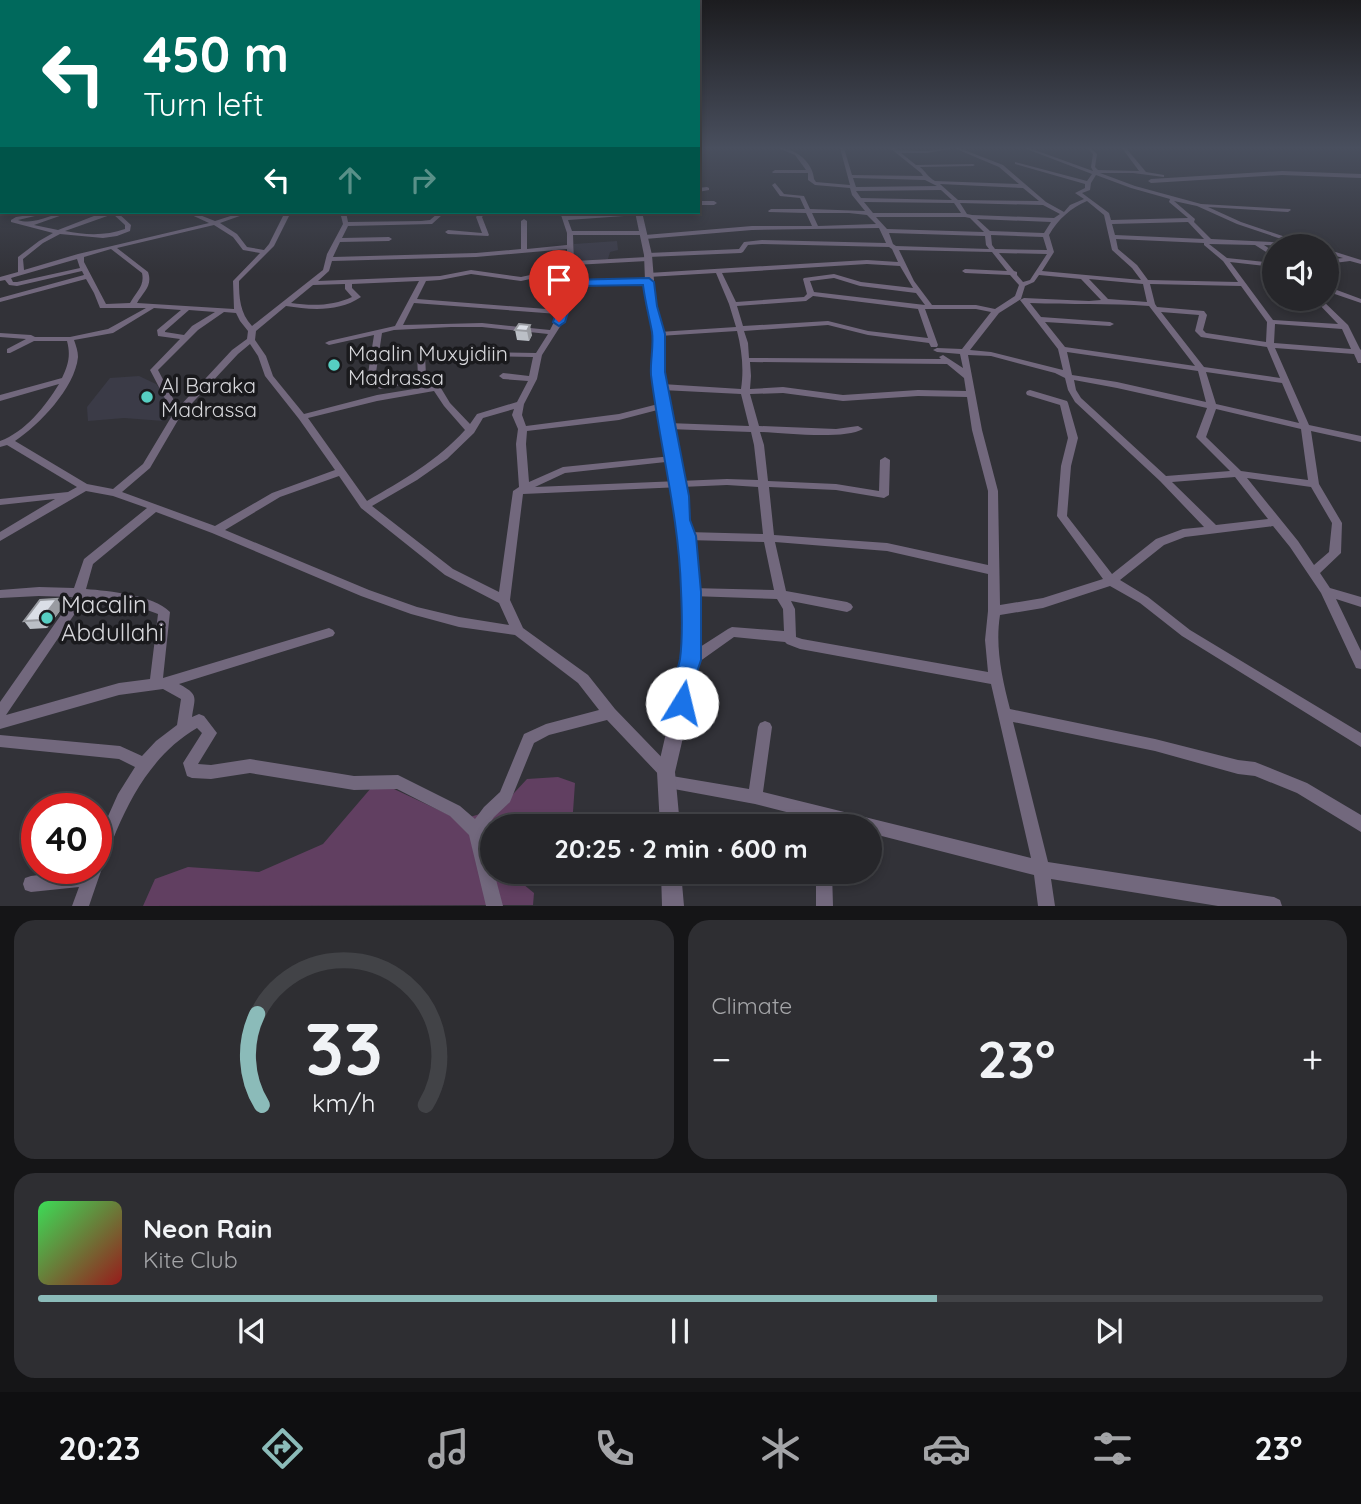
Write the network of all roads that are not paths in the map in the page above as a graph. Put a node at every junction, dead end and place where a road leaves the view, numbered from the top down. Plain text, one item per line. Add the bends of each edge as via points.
1 (779, 190) edge
2 (854, 190) edge
3 (945, 190) edge
4 (1029, 190) edge
5 (1085, 190) edge
6 (1147, 190) edge
7 (1161, 190) edge
8 (1088, 199) junction
9 (1171, 199) junction
10 (860, 200) junction
11 (957, 201) junction
12 (700, 203) edge
13 (714, 203) dead end
14 (1044, 203) junction
15 (1199, 205) junction
16 (1288, 210) dead end
17 (771, 211) dead end
18 (809, 212) junction
19 (62, 214) edge
20 (107, 214) edge
21 (116, 214) edge
22 (196, 214) edge
23 (242, 214) edge
24 (287, 214) edge
25 (344, 214) edge
26 (482, 214) edge
27 (589, 214) edge
28 (639, 214) edge
29 (870, 214) junction
30 (33, 215) dead end
31 (439, 215) dead end
32 (565, 215) edge
33 (968, 216) junction
34 (1059, 217) junction
35 (1193, 220) junction
36 (524, 221) dead end
37 (1108, 222) junction
38 (215, 223) junction
39 (346, 224) junction
40 (28, 225) junction
41 (814, 228) junction
42 (882, 229) junction
43 (61, 231) junction
44 (448, 232) dead end
45 (570, 233) junction
46 (988, 233) junction
47 (1272, 234) edge
48 (486, 235) junction
49 (644, 235) junction
50 (1045, 235) junction
51 (118, 236) junction
52 (1111, 237) junction
53 (389, 239) dead end
54 (338, 240) junction
55 (1209, 240) junction
56 (127, 243) junction
57 (1256, 243) junction
58 (1262, 243) edge
59 (824, 244) junction
60 (112, 247) junction
61 (570, 247) junction
62 (892, 247) junction
63 (1262, 247) edge
64 (994, 250) junction
65 (265, 252) junction
66 (524, 252) junction
67 (733, 252) junction
68 (1051, 252) junction
69 (1240, 253) dead end
70 (1361, 253) edge
71 (476, 255) junction
72 (1339, 255) edge
73 (80, 256) junction
74 (1343, 256) junction
75 (648, 257) junction
76 (331, 259) junction
77 (1351, 259) junction
78 (1226, 260) junction
79 (1339, 260) edge
80 (1245, 262) junction
81 (1361, 262) edge
82 (904, 264) junction
83 (1262, 264) edge
84 (570, 266) junction
85 (737, 271) junction
86 (965, 271) dead end
87 (85, 272) junction
88 (21, 273) junction
89 (719, 273) junction
90 (1015, 273) junction
91 (1037, 273) junction
92 (3, 278) edge
93 (424, 278) junction
94 (648, 278) junction
95 (1084, 278) junction
96 (349, 281) junction
97 (1146, 282) junction
98 (314, 283) junction
99 (571, 283) junction
100 (1023, 285) junction
101 (1242, 285) junction
102 (918, 291) junction
103 (1339, 293) edge
104 (811, 294) junction
105 (1022, 299) junction
106 (0, 300) edge
107 (413, 301) junction
108 (1361, 301) edge
109 (1107, 302) junction
110 (284, 304) junction
111 (733, 304) junction
112 (133, 305) junction
113 (925, 306) junction
114 (1154, 306) junction
115 (152, 308) junction
116 (186, 309) junction
117 (222, 310) junction
118 (238, 311) junction
119 (996, 311) junction
120 (1329, 311) edge
121 (562, 312) junction
122 (1041, 319) junction
123 (1271, 322) junction
124 (1110, 324) dead end
125 (1345, 327) junction
126 (398, 328) junction
127 (741, 329) junction
128 (375, 331) junction
129 (551, 332) junction
130 (0, 334) edge
131 (659, 334) junction
132 (252, 335) junction
133 (186, 338) junction
134 (32, 339) junction
135 (70, 339) junction
136 (931, 341) junction
137 (329, 343) dead end
138 (1270, 345) junction
139 (1062, 349) junction
140 (937, 350) junction
141 (10, 351) dead end
142 (964, 352) junction
143 (1359, 352) edge
144 (538, 355) junction
145 (746, 360) junction
146 (1361, 361) edge
147 (947, 362) junction
148 (1201, 368) junction
149 (503, 376) dead end
150 (967, 376) junction
151 (1070, 377) junction
152 (422, 378) junction
153 (533, 379) junction
154 (65, 380) junction
155 (1285, 381) junction
156 (662, 387) junction
157 (437, 388) junction
158 (1072, 390) junction
159 (745, 392) junction
160 (1030, 393) dead end
161 (970, 394) junction
162 (0, 398) edge
163 (1064, 403) junction
164 (520, 404) junction
165 (666, 405) junction
166 (1212, 407) junction
167 (177, 414) junction
168 (302, 417) junction
169 (668, 426) junction
170 (753, 428) junction
171 (1306, 428) junction
172 (523, 429) junction
173 (858, 429) dead end
174 (471, 431) junction
175 (1361, 439) edge
176 (5, 443) edge
177 (672, 459) junction
178 (885, 460) dead end
179 (340, 472) junction
180 (1238, 474) junction
181 (1164, 479) junction
182 (677, 483) junction
183 (762, 483) junction
184 (1314, 484) junction
185 (84, 488) junction
186 (521, 489) junction
187 (115, 493) junction
188 (70, 494) junction
189 (0, 502) edge
190 (365, 506) junction
191 (153, 509) junction
192 (1274, 522) junction
193 (1213, 529) junction
194 (216, 530) junction
195 (687, 536) junction
196 (0, 537) edge
197 (769, 538) junction
198 (994, 572) junction
199 (1313, 572) junction
200 (1111, 581) junction
201 (1326, 591) junction
202 (691, 592) junction
203 (0, 594) edge
204 (80, 594) junction
205 (781, 595) junction
206 (504, 600) junction
207 (1361, 602) edge
208 (847, 607) dead end
209 (994, 611) junction
210 (518, 631) junction
211 (329, 633) dead end
212 (790, 637) junction
213 (691, 660) junction
214 (1361, 664) edge
215 (994, 679) junction
216 (161, 684) junction
217 (0, 713) edge
218 (610, 713) junction
219 (1004, 714) junction
220 (0, 723) edge
221 (184, 727) junction
222 (765, 727) dead end
223 (0, 741) edge
224 (1361, 741) edge
225 (144, 764) junction
226 (667, 777) junction
227 (755, 797) junction
228 (669, 814) edge
229 (812, 814) edge
230 (112, 824) edge
231 (1361, 824) edge
232 (476, 831) junction
233 (882, 832) edge
234 (1042, 869) junction
235 (88, 884) edge
236 (672, 884) edge
237 (824, 884) edge
238 (80, 905) edge
239 (495, 905) edge
240 (673, 905) edge
241 (825, 905) edge
242 (1048, 905) edge
243 (1275, 905) edge

1 - 18 street via 782,195 802,197
2 - 10 street
3 - 11 street
4 - 14 street
5 - 8 street via 1078,193
6 - 9 street
7 - 9 street
8 - 34 street
8 - 37 street via 1107,214
9 - 15 street
9 - 35 street
10 - 11 street
10 - 29 street
11 - 14 street
11 - 33 street
12 - 13 street
14 - 34 street
15 - 16 street
15 - 47 street
17 - 18 street
18 - 29 street
18 - 41 street
19 - 40 street
20 - 43 street
21 - 51 street via 128,225
22 - 38 street
23 - 38 street
24 - 65 street
25 - 39 street
26 - 48 street
27 - 32 street
28 - 49 street
29 - 33 street
29 - 42 street
30 - 40 street via 13,221
31 - 39 street via 432,222
32 - 45 street
33 - 34 street
33 - 46 street
34 - 50 street
35 - 37 street
35 - 55 street
36 - 66 street
37 - 52 street
38 - 56 street
38 - 65 street via 241,241 245,250
39 - 54 street
40 - 43 street
41 - 42 street
41 - 49 street
41 - 59 street
42 - 46 street
42 - 62 street
43 - 51 street
43 - 88 street via 20,258
44 - 48 street
45 - 49 street
45 - 61 street
46 - 50 street
46 - 64 street via 987,242
48 - 71 street
49 - 75 street
50 - 68 street
51 - 56 street
52 - 55 street
52 - 97 street via 1115,250 1137,266
53 - 54 street
54 - 76 street
55 - 57 street
55 - 78 street via 1206,244
56 - 60 street
57 - 58 street
57 - 63 street
59 - 62 street
59 - 67 street via 746,243 741,251
60 - 73 street
60 - 112 street via 148,278
61 - 66 street
61 - 84 street
62 - 64 street
62 - 82 street
64 - 68 street
64 - 90 street
65 - 118 street via 236,281
66 - 71 street
67 - 75 street
67 - 85 street
68 - 91 street
69 - 80 street
70 - 74 street
71 - 76 street
72 - 74 street
73 - 87 street
73 - 88 street
74 - 77 street
75 - 84 street
75 - 94 street
76 - 98 street
77 - 79 street
77 - 81 street
78 - 80 street
78 - 101 street
80 - 83 street
82 - 85 street via 867,262
82 - 102 street
84 - 93 street via 521,279 471,272
84 - 99 street
85 - 89 street
86 - 90 street
87 - 92 street via 17,284
87 - 106 street
87 - 112 street via 103,306
88 - 92 street
89 - 94 street
89 - 111 street
90 - 100 street
91 - 95 street
91 - 100 street
93 - 96 street
93 - 107 street
94 - 99 street
94 - 131 street
95 - 97 street
95 - 109 street
96 - 98 street
96 - 110 street via 348,289 357,297 345,304
97 - 101 street
97 - 114 street
98 - 110 street
99 - 121 street
100 - 105 street
101 - 123 street
102 - 104 street via 834,276 806,279
102 - 113 street
103 - 108 street
104 - 111 street via 806,299
104 - 113 street
105 - 109 street
105 - 119 street
105 - 122 street
107 - 121 street
107 - 126 street
109 - 114 street
110 - 132 street
111 - 127 street
112 - 115 street
113 - 119 street
113 - 136 street
114 - 138 street via 1201,313 1199,331 1204,335
114 - 148 street
115 - 116 street
115 - 135 street via 110,331
116 - 117 street
116 - 133 street via 161,334
117 - 118 street
117 - 133 street
118 - 132 street
119 - 142 street
120 - 125 street
121 - 129 street
122 - 124 street
122 - 139 street
123 - 125 street
123 - 138 street
125 - 143 street
126 - 128 street
126 - 129 street via 482,325
127 - 131 street
127 - 136 street via 828,323
127 - 145 street
128 - 137 street
128 - 152 street via 371,380 380,386
129 - 144 street
130 - 134 street
131 - 156 street
132 - 167 street
132 - 168 street via 269,376
133 - 167 street via 154,370
134 - 135 street
134 - 141 street
135 - 154 street via 74,353
136 - 140 street
138 - 143 street
138 - 155 street
139 - 148 street
139 - 151 street
140 - 142 street
140 - 147 street
142 - 150 street
142 - 151 street via 991,354
143 - 146 street
144 - 152 street via 428,353 420,359
144 - 153 street
145 - 147 street
145 - 159 street
147 - 150 street
148 - 155 street
148 - 166 street
149 - 153 street
150 - 161 street
151 - 158 street
151 - 166 street
152 - 157 street via 430,377
153 - 164 street
154 - 162 street
154 - 176 street via 40,415
155 - 171 street
156 - 159 street
156 - 165 street
157 - 168 street
157 - 174 street
158 - 163 street
158 - 181 street
159 - 161 street via 783,390 843,398
159 - 170 street
160 - 163 street
161 - 198 street via 993,491
163 - 200 street via 1073,438 1062,516
164 - 172 street via 517,415
164 - 174 street via 480,416
165 - 169 street
165 - 172 street
166 - 171 street
166 - 180 street via 1200,437
167 - 187 street via 147,466
168 - 179 street
169 - 170 street
169 - 177 street
170 - 173 street
170 - 183 street
171 - 175 street
171 - 184 street
172 - 186 street
174 - 190 street via 432,467
176 - 185 street
177 - 182 street
177 - 186 street via 563,470
178 - 183 street via 884,495
179 - 190 street
179 - 194 street via 276,495
180 - 181 street
180 - 184 street
180 - 192 street
181 - 193 street
182 - 183 street
182 - 186 street
182 - 195 street
183 - 197 street
184 - 199 street via 1337,523 1335,552
185 - 187 street
185 - 188 street
186 - 206 street
187 - 191 street
188 - 189 street
188 - 196 street
190 - 206 street via 449,572
191 - 194 street
191 - 204 street via 88,562
192 - 193 street
192 - 199 street
193 - 200 street via 1182,533 1160,542
194 - 210 street via 415,611
195 - 197 street
195 - 202 street
197 - 198 street via 887,547
197 - 205 street
198 - 209 street
199 - 201 street
200 - 209 street via 1043,603
200 - 224 street
201 - 207 street
201 - 214 street
202 - 205 street
202 - 213 street
203 - 204 street
204 - 216 street via 137,601 164,612
204 - 217 street
205 - 208 street
205 - 212 street via 789,610
206 - 210 street
209 - 215 street via 990,628
210 - 218 street via 583,679
211 - 216 street
212 - 213 street via 732,632
212 - 215 street via 800,645
213 - 226 street via 683,681
215 - 219 street
216 - 220 street via 92,696
216 - 221 street via 188,696
218 - 226 street
218 - 232 street via 529,738 505,797
219 - 231 street via 1255,769 1302,788
219 - 234 street
221 - 225 street via 166,738
221 - 232 street via 199,720 210,733 190,763 192,771 250,766 354,783 398,782 455,811
222 - 227 street
223 - 225 street via 120,753
225 - 230 street
226 - 227 street
226 - 228 street
227 - 229 street
232 - 239 street
233 - 234 street
234 - 242 street
234 - 243 street
235 - 238 street
236 - 240 street
237 - 241 street

